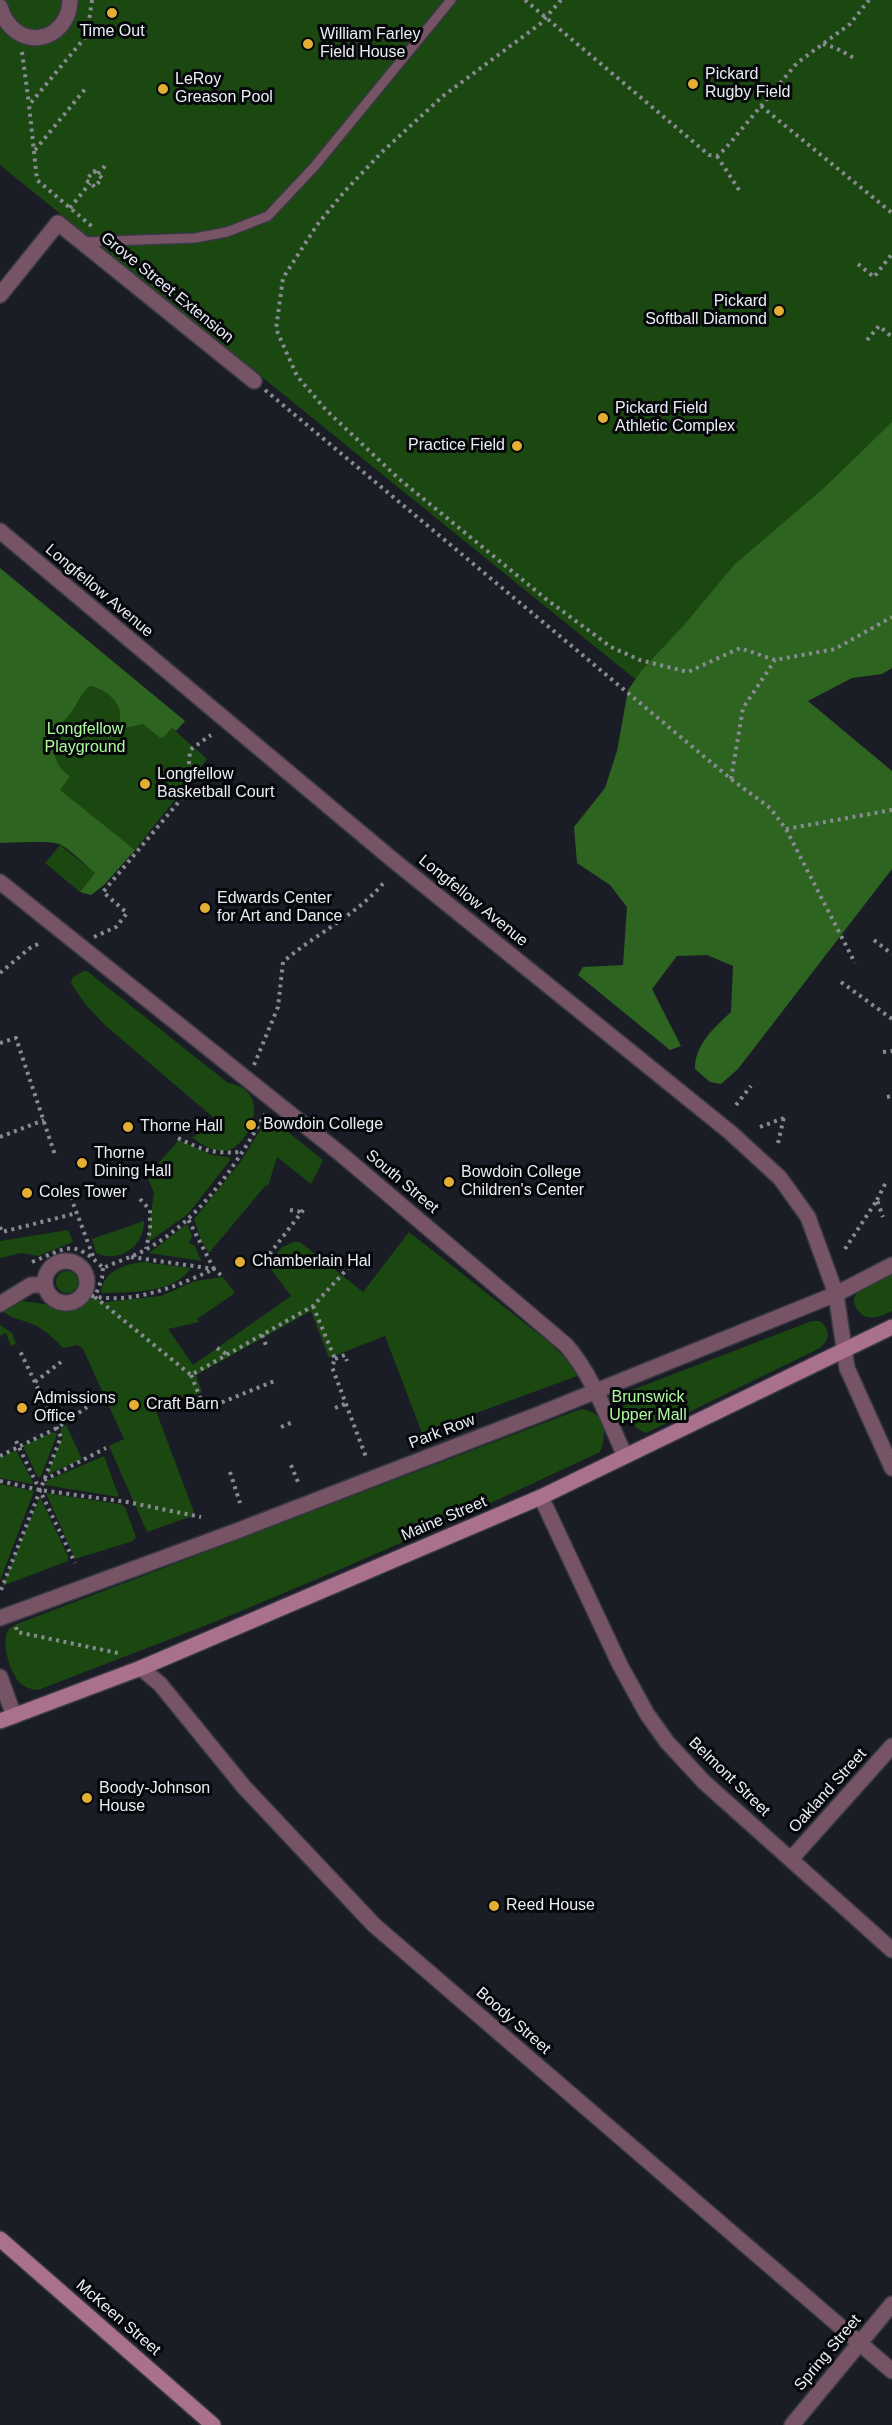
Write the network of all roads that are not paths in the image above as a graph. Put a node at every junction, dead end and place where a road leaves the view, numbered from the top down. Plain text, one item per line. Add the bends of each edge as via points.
1 (70, 0) edge
2 (451, 0) edge
3 (0, 7) edge
4 (82, 242) junction
5 (0, 295) edge
6 (254, 381) road end
7 (0, 531) edge
8 (0, 882) edge
9 (892, 1265) edge
10 (45, 1285) junction
11 (836, 1294) junction
12 (0, 1304) edge
13 (892, 1327) edge
14 (845, 1351) junction
15 (595, 1392) junction
16 (625, 1456) junction
17 (892, 1468) edge
18 (541, 1497) junction
19 (0, 1618) edge
20 (141, 1668) junction
21 (0, 1677) edge
22 (7, 1718) edge
23 (892, 1746) edge
24 (791, 1859) junction
25 (892, 1950) edge
26 (0, 2239) edge
27 (892, 2304) edge
28 (860, 2343) junction
29 (892, 2371) edge
30 (213, 2425) edge
31 (792, 2425) edge

1 - 3 street via 67,17 52,32 28,39 19,36 4,19
2 - 4 lane via 314,167 268,216 227,232 195,238
4 - 5 street, Grove Street Extension via 58,223
4 - 6 street, Grove Street Extension
7 - 11 street, Longfellow Avenue via 393,860 768,1166 808,1217
8 - 15 street, South Street via 342,1155 489,1279 566,1345
9 - 11 street, Park Row
10 - 10 street via 53,1265 71,1261 87,1274 90,1296 73,1303 59,1302
10 - 12 street via 31,1285
11 - 14 street, Longfellow Avenue
11 - 15 street, Park Row
13 - 14 street, Maine Street
14 - 16 street, Maine Street
14 - 17 street, Longfellow Avenue via 850,1374
15 - 16 street, South Street
15 - 19 street, Park Row
16 - 18 street, Maine Street
18 - 20 street, Maine Street
18 - 24 street, Belmont Street via 605,1635 648,1714 688,1767
20 - 22 street, Maine Street
20 - 28 street, Boody Street via 160,1684 244,1787 374,1925
21 - 22 street
23 - 24 street, Oakland Street
24 - 25 street, Belmont Street
26 - 30 street, McKeen Street
27 - 28 street, Spring Street
28 - 29 street, Boody Street
28 - 31 street, Spring Street

